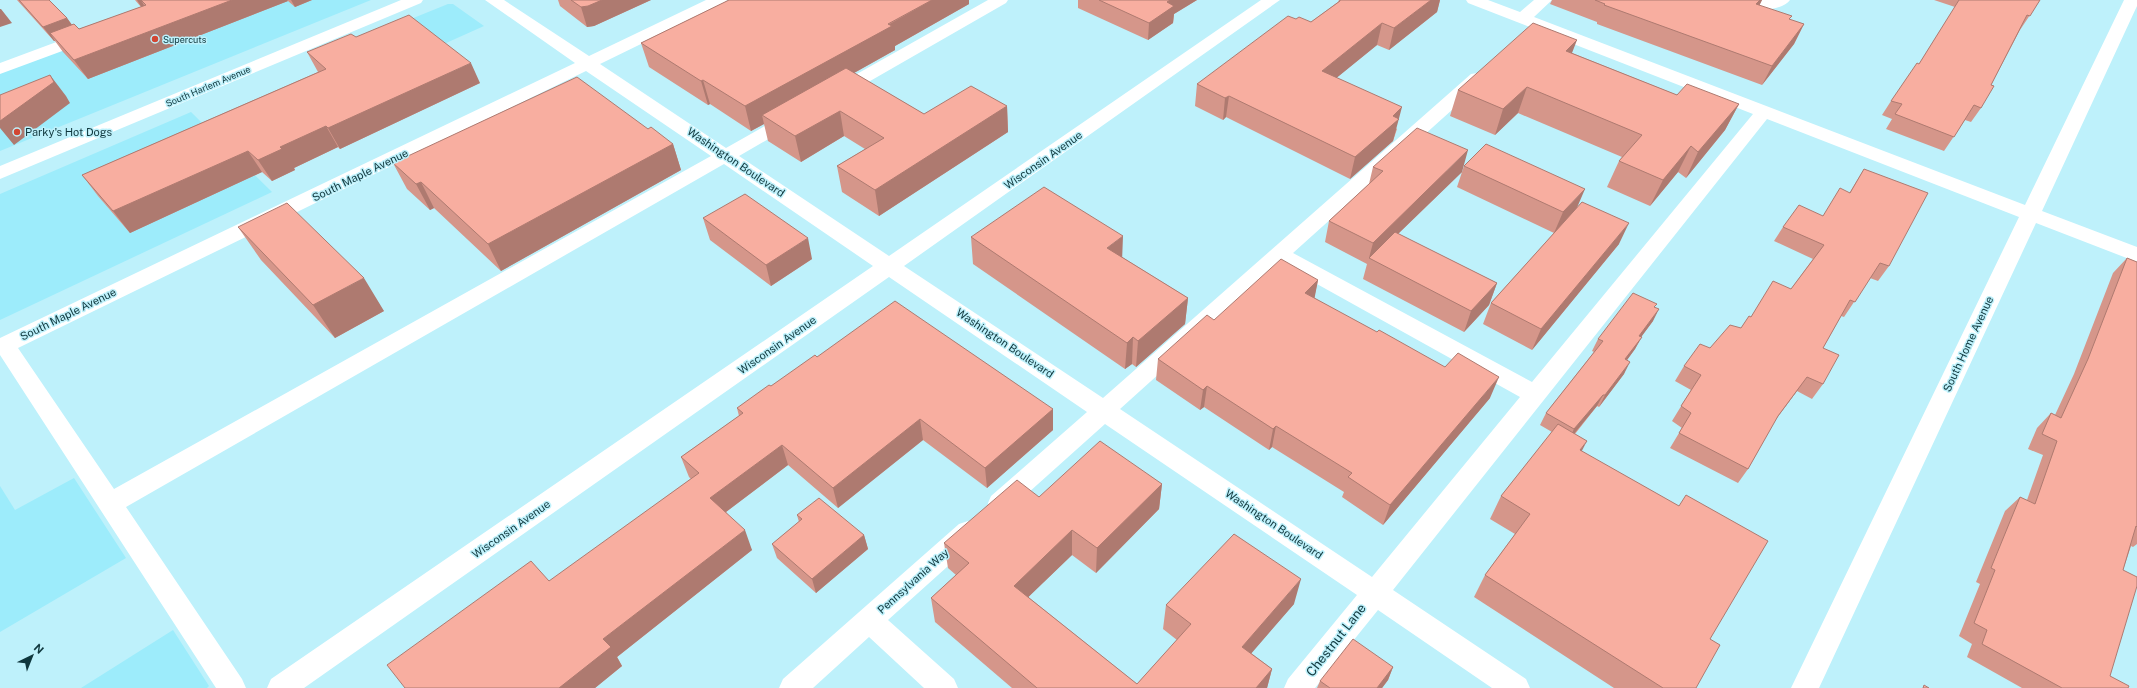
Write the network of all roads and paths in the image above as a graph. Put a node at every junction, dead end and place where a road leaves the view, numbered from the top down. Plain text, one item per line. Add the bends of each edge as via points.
1 (415, 0) edge
2 (493, 0) edge
3 (719, 0) edge
4 (1000, 0) edge
5 (1272, 0) edge
6 (1474, 0) edge
7 (1544, 0) edge
8 (1730, 0) edge
9 (1782, 0) edge
10 (2132, 0) edge
11 (1530, 21) junction
12 (102, 30) edge
13 (1520, 39) edge
14 (588, 63) junction
15 (1492, 65) edge
16 (0, 69) edge
17 (1764, 112) junction
18 (727, 156) junction
19 (0, 173) edge
20 (2030, 214) junction
21 (1279, 254) junction
22 (2137, 255) edge
23 (891, 266) junction
24 (2, 346) edge
25 (1535, 394) junction
26 (1104, 410) junction
27 (111, 503) junction
28 (1374, 592) junction
29 (869, 620) junction
30 (232, 688) edge
31 (281, 688) edge
32 (793, 688) edge
33 (944, 688) edge
34 (1298, 688) edge
35 (1516, 688) edge
36 (1805, 688) edge

1 - 19 street, South Harlem Avenue
2 - 14 street, Washington Boulevard
3 - 14 street, South Maple Avenue
4 - 18 street
5 - 23 street, Wisconsin Avenue
6 - 11 street
7 - 11 street
8 - 9 street via 1744,5 1768,6
10 - 20 street, South Home Avenue
11 - 13 street
11 - 17 street
12 - 16 street
14 - 18 street, Washington Boulevard
14 - 24 street, South Maple Avenue
15 - 21 street, Pennsylvania Way
17 - 20 street
17 - 25 street, Chestnut Lane
18 - 23 street, Washington Boulevard
18 - 27 street
20 - 22 street
20 - 36 street, South Home Avenue
21 - 25 street
21 - 26 street, Pennsylvania Way
23 - 26 street, Washington Boulevard
23 - 31 street, Wisconsin Avenue
24 - 27 street
25 - 28 street, Chestnut Lane
26 - 28 street, Washington Boulevard
26 - 29 street, Pennsylvania Way
27 - 30 street
28 - 34 street, Chestnut Lane
28 - 35 street, Washington Boulevard
29 - 32 street, Pennsylvania Way
29 - 33 street

